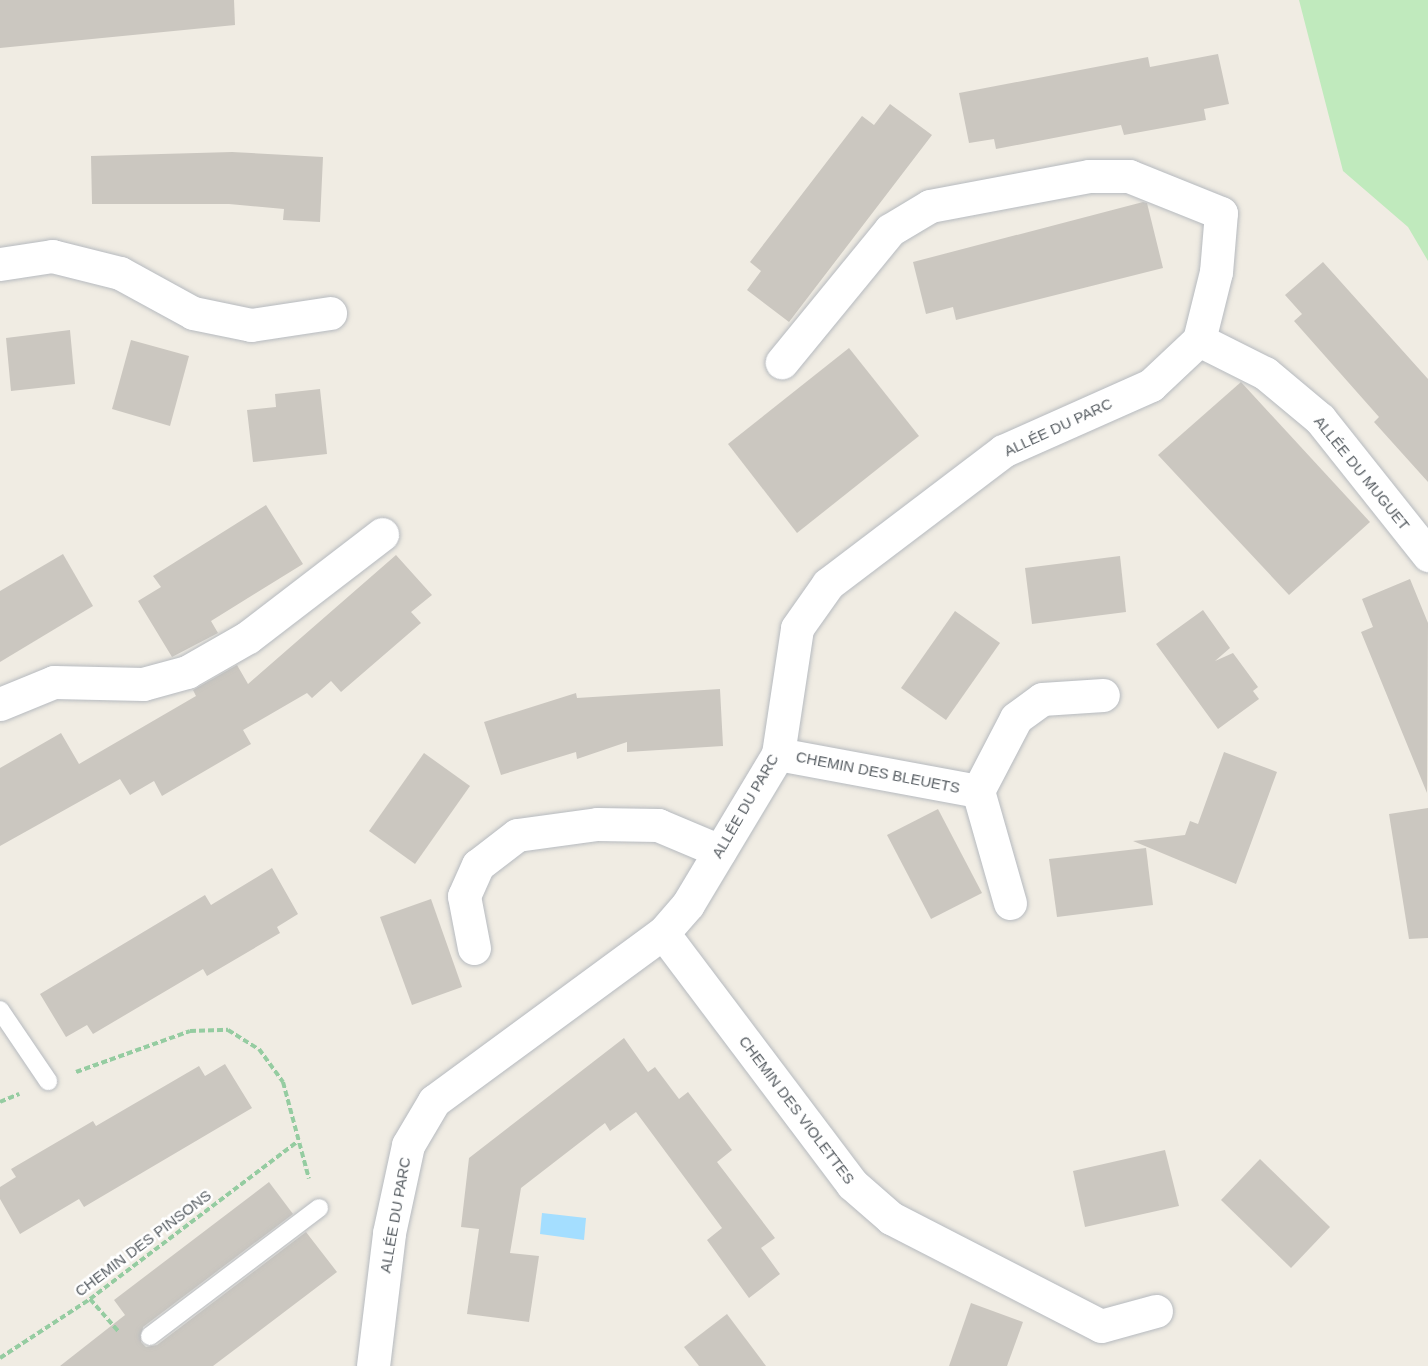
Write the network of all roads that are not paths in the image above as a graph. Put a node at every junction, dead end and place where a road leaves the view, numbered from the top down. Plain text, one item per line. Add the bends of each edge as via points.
1 (0, 264) edge
2 (330, 313) dead end
3 (1199, 340) junction
4 (782, 362) dead end
5 (382, 534) dead end
6 (1428, 555) edge
7 (1103, 695) dead end
8 (0, 704) edge
9 (778, 754) junction
10 (978, 791) junction
11 (720, 851) junction
12 (1010, 903) dead end
13 (663, 933) junction
14 (474, 948) dead end
15 (0, 1010) edge
16 (48, 1081) road end
17 (318, 1208) road end
18 (1156, 1311) dead end
19 (150, 1336) dead end
20 (373, 1366) edge

1 - 2 street via 52,256 120,273 193,313 251,325
3 - 4 street via 1216,272 1221,213 1129,176 1089,176 930,206 890,230
3 - 6 street, ALLÉE DU MUGUET via 1265,373 1320,419
3 - 9 street, ALLÉE DU PARC via 1151,385 1003,451 828,584 797,628
5 - 8 street via 248,637 187,672 143,684 54,682
7 - 10 street, CHEMIN DES BLEUETS via 1042,699 1016,718
9 - 10 street, CHEMIN DES BLEUETS
9 - 11 street, ALLÉE DU PARC
10 - 12 street, CHEMIN DES BLEUETS
11 - 13 street, ALLÉE DU PARC via 688,904
11 - 14 street via 658,825 597,824 517,835 478,865 464,896
13 - 18 street, CHEMIN DES VIOLETTES via 852,1185 891,1218 1101,1326
13 - 20 street, ALLÉE DU PARC via 434,1101 408,1145 389,1233
15 - 16 lane
17 - 19 lane

